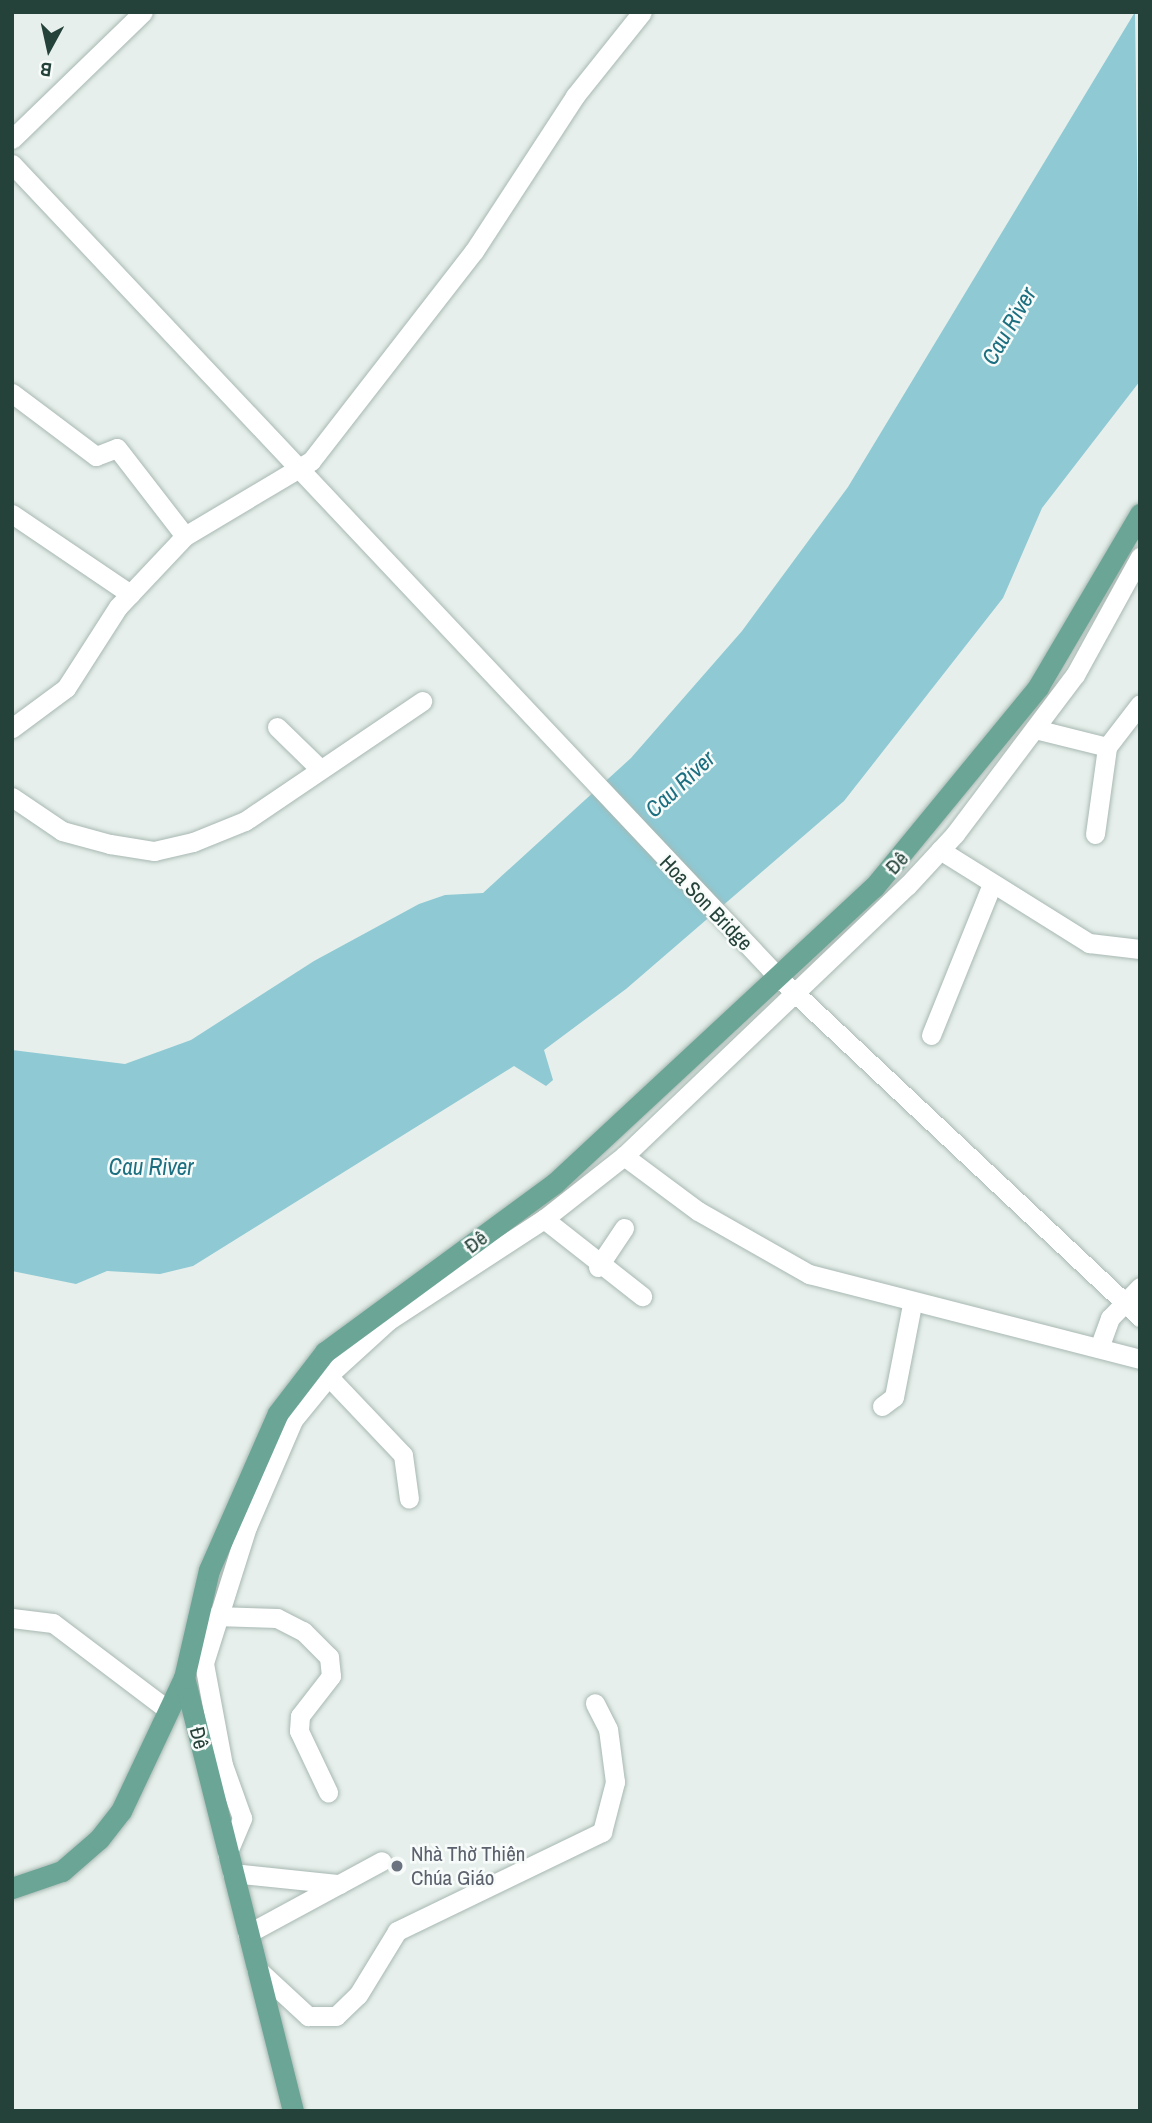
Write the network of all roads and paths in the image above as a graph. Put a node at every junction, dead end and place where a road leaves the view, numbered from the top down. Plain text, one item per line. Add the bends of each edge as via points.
1 (143, 12) edge
2 (642, 12) edge
3 (12, 139) edge
4 (12, 164) edge
5 (12, 393) edge
6 (300, 471) junction
7 (12, 514) edge
8 (1140, 514) edge
9 (185, 536) junction
10 (1140, 557) edge
11 (130, 594) junction
12 (422, 701) dead end
13 (1140, 704) edge
14 (277, 727) dead end
15 (12, 728) edge
16 (1035, 729) junction
17 (1107, 747) junction
18 (320, 769) junction
19 (12, 796) edge
20 (1095, 834) dead end
21 (940, 850) junction
22 (992, 884) junction
23 (1140, 948) edge
24 (778, 978) junction
25 (796, 992) junction
26 (931, 1035) dead end
27 (624, 1156) junction
28 (544, 1220) junction
29 (624, 1228) dead end
30 (598, 1267) junction
31 (1140, 1287) edge
32 (642, 1296) dead end
33 (1124, 1300) junction
34 (912, 1304) junction
35 (1140, 1317) edge
36 (1099, 1348) junction
37 (1140, 1359) edge
38 (328, 1376) junction
39 (881, 1406) dead end
40 (409, 1499) dead end
41 (215, 1616) junction
42 (12, 1618) edge
43 (184, 1678) junction
44 (595, 1703) dead end
45 (168, 1710) junction
46 (328, 1792) dead end
47 (382, 1861) dead end
48 (230, 1864) junction
49 (339, 1884) junction
50 (12, 1888) edge
51 (247, 1934) junction
52 (256, 1968) junction
53 (293, 2111) edge

1 - 3 street
2 - 6 street via 575,96 474,251
4 - 6 street, Hoa Son Bridge
5 - 9 street via 96,456 117,447
6 - 9 street
6 - 24 street, Hoa Son Bridge via 349,515 490,677
7 - 11 street
8 - 24 main road, Đê via 1038,687 937,818
9 - 11 street
10 - 16 street via 1075,675
11 - 15 street via 66,688
12 - 18 street
13 - 17 street
14 - 18 street
16 - 17 street
16 - 21 street
17 - 20 street
18 - 19 street via 245,821 154,851 62,831
21 - 22 street
21 - 25 street
22 - 23 street via 1090,943
22 - 26 street
24 - 25 street, Hoa Son Bridge
24 - 43 main road, Đê via 555,1183 385,1303 325,1352 293,1389 209,1570
25 - 27 street
25 - 33 street, Hoa Son Bridge
27 - 28 street
27 - 34 street via 698,1210 809,1274
28 - 30 street
28 - 38 street via 389,1321
29 - 30 street
30 - 32 street
31 - 33 street
33 - 35 street, Hoa Son Bridge
33 - 36 street
34 - 36 street
34 - 39 street via 894,1397
36 - 37 street
38 - 40 street via 403,1455
38 - 41 street via 293,1420
41 - 46 street via 277,1618 303,1631 329,1657 331,1676 300,1716 299,1731
41 - 48 street via 204,1663 205,1690 242,1818
42 - 45 street via 53,1623
43 - 45 main road
43 - 48 main road, Đê
44 - 52 street via 608,1729 614,1772 611,1817 602,1832 397,1931 358,1995 336,2016 308,2016
45 - 50 main road via 121,1811 99,1839 62,1871
47 - 49 street
48 - 49 street
48 - 51 main road, Đê
49 - 51 street
51 - 52 main road, Đê
52 - 53 main road, Đê

